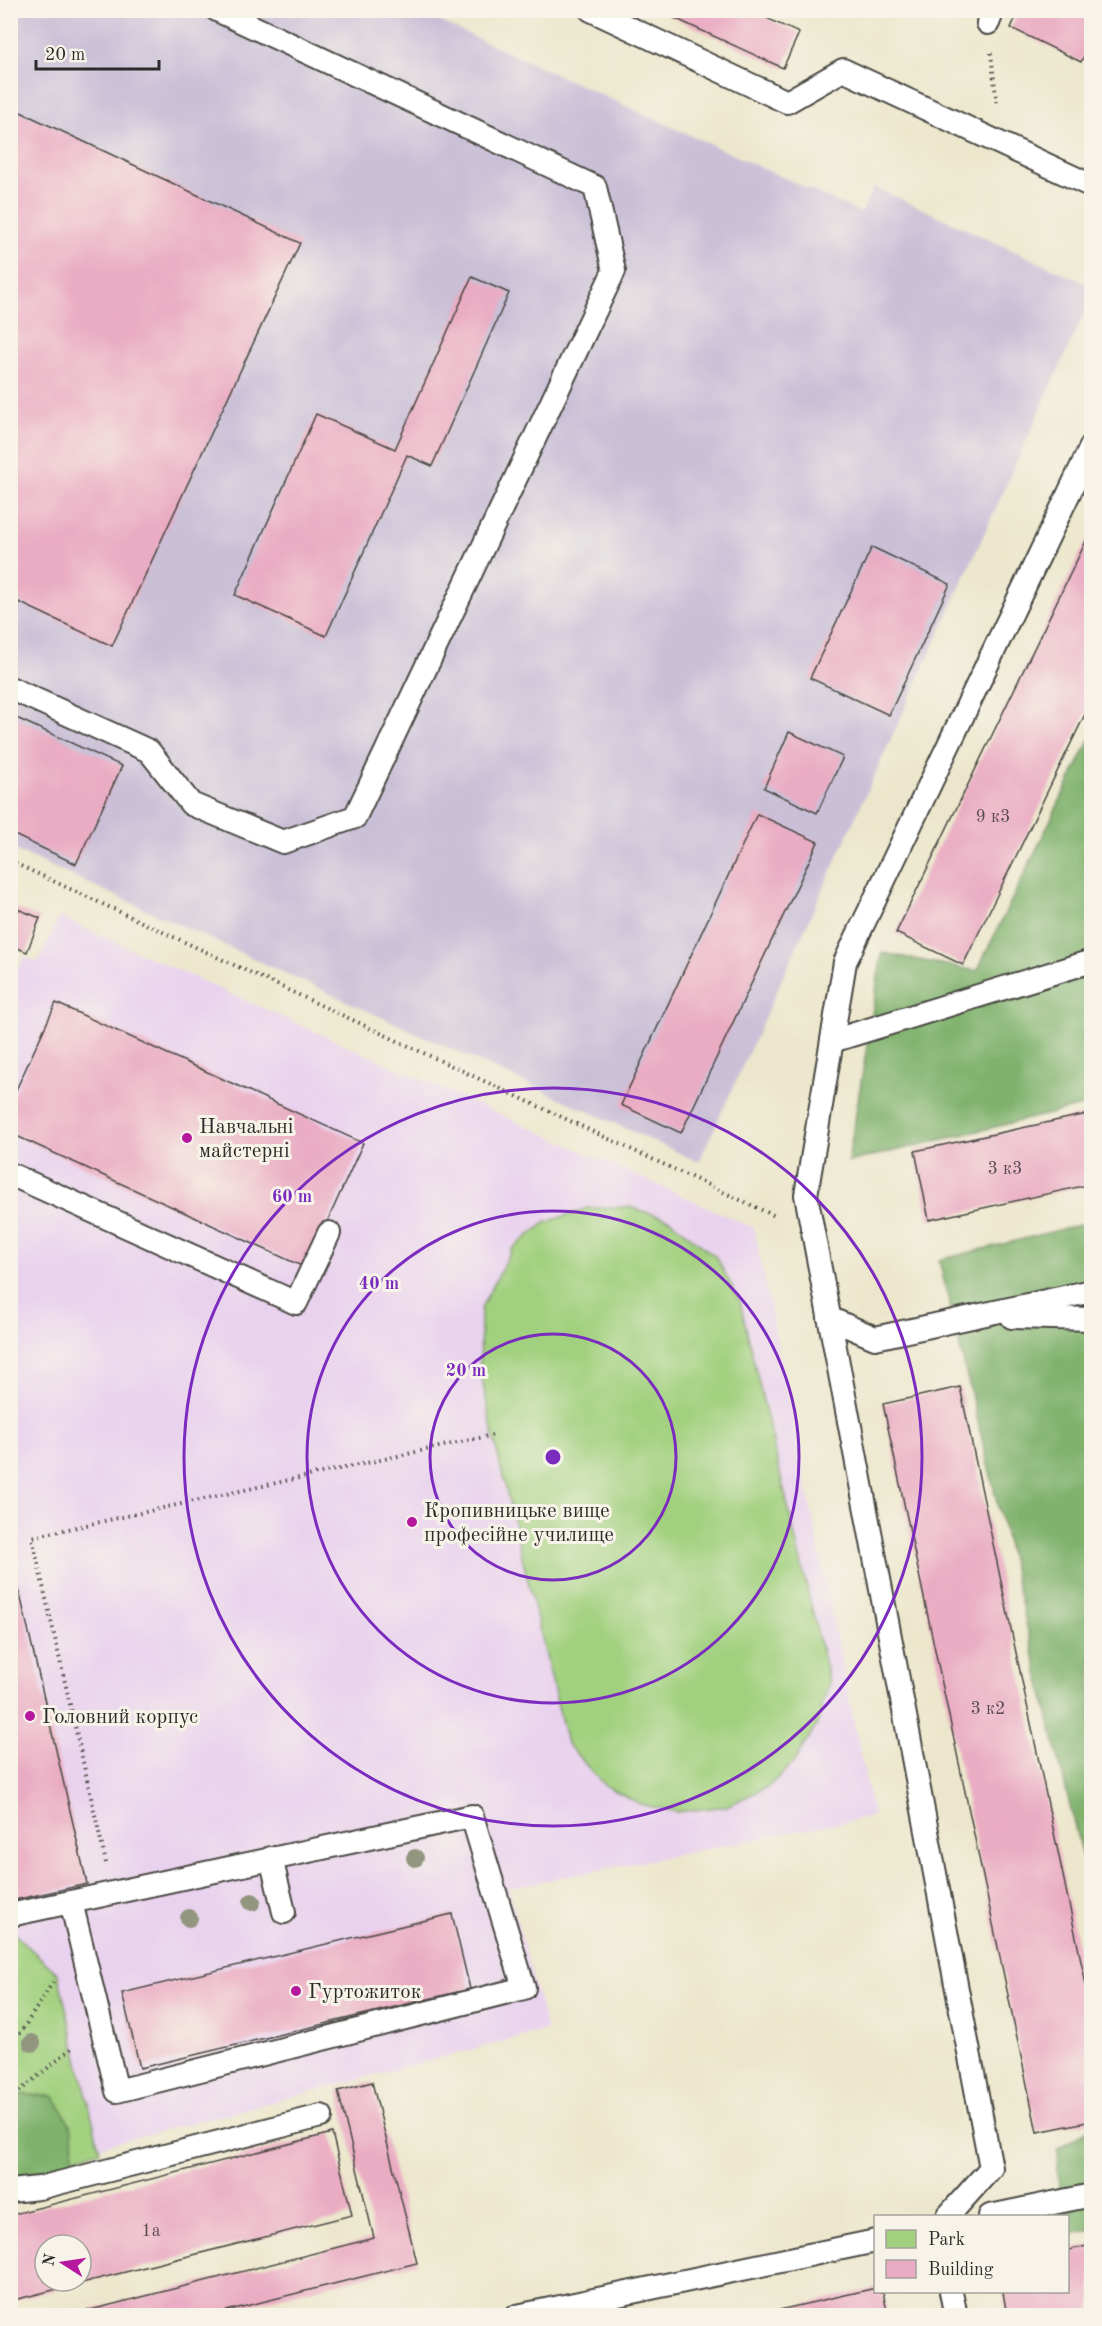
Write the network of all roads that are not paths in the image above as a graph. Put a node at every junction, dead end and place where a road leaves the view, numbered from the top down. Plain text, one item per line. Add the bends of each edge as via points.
1 (217, 10) edge
2 (591, 10) edge
3 (1092, 186) edge
4 (1092, 446) edge
5 (10, 688) edge
6 (1092, 962) edge
7 (832, 1041) junction
8 (10, 1174) edge
9 (329, 1233) dead end
10 (1092, 1291) edge
11 (975, 1316) junction
12 (829, 1318) junction
13 (1092, 1319) edge
14 (271, 1858) junction
15 (71, 1902) junction
16 (284, 1912) dead end
17 (10, 1915) edge
18 (321, 2116) dead end
19 (10, 2191) edge
20 (1092, 2195) edge
21 (950, 2215) edge
22 (999, 2215) edge
23 (874, 2241) edge
24 (951, 2293) edge
25 (517, 2316) edge
26 (956, 2316) edge

1 - 5 lane via 595,187 614,271 355,817 283,842 191,804 148,751
2 - 3 lane via 787,102 843,70
4 - 7 lane via 845,962
6 - 7 lane
7 - 12 lane via 806,1195
8 - 9 lane via 296,1304
10 - 11 lane
11 - 12 lane via 875,1338
11 - 13 lane
12 - 21 lane via 991,2168
14 - 15 lane
14 - 15 lane via 472,1816 524,1988 117,2091
14 - 16 lane
15 - 17 lane
18 - 19 lane via 39,2188
20 - 22 lane
23 - 25 lane
24 - 26 lane

